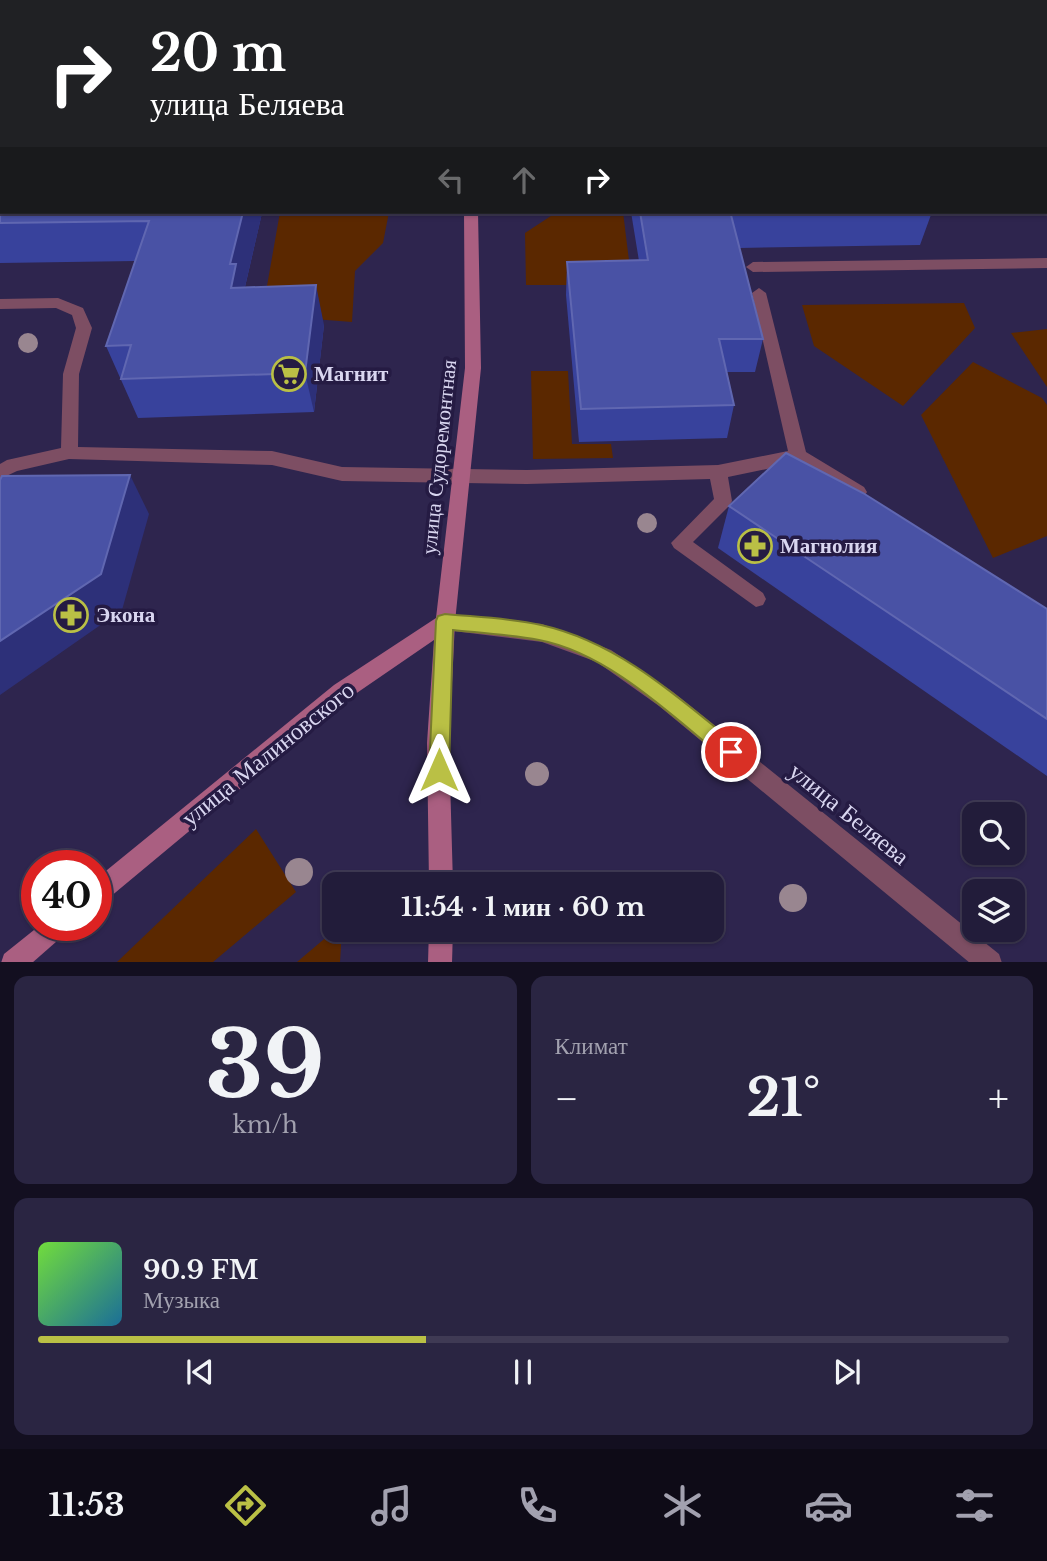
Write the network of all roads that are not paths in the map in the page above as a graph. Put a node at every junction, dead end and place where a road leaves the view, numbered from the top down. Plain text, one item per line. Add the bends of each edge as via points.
1 (471, 214) edge
2 (1047, 263) edge
3 (753, 267) dead end
4 (759, 293) dead end
5 (0, 304) edge
6 (69, 453) junction
7 (798, 456) junction
8 (0, 472) edge
9 (718, 472) junction
10 (464, 475) junction
11 (877, 505) edge
12 (756, 599) dead end
13 (445, 621) junction
14 (441, 872) edge
15 (112, 881) edge
16 (39, 941) edge
17 (440, 942) edge
18 (13, 962) edge
19 (440, 962) edge
20 (990, 962) edge

1 - 10 street, улица Судоремонтная via 473,368
2 - 3 street
4 - 7 street
5 - 6 street via 58,303 78,312 84,328 71,374
6 - 8 street
6 - 10 street via 272,458 342,474
7 - 9 street
7 - 11 street
9 - 10 street
9 - 12 street via 723,500 680,543
10 - 13 street, улица Судоремонтная
13 - 14 street, улица Судоремонтная via 438,743
13 - 15 street, улица Малиновского via 341,692
13 - 20 street, улица Беляева via 542,633 604,656 666,699
16 - 18 street
17 - 19 street

